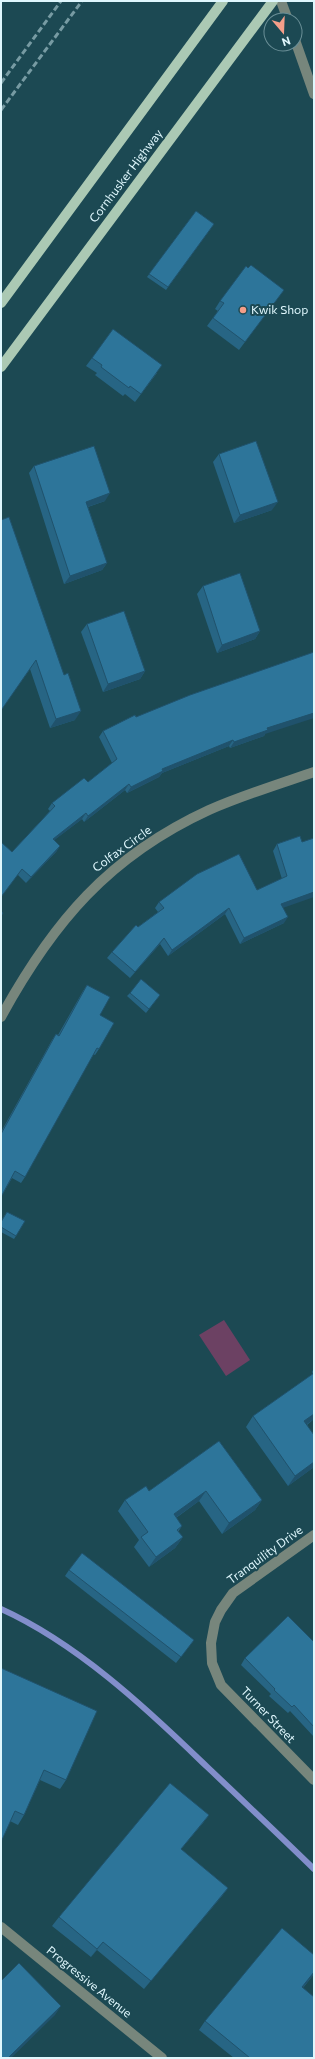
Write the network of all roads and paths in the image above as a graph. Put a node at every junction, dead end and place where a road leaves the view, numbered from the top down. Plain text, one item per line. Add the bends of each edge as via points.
1 (223, 1) edge
2 (273, 1) edge
3 (281, 1) edge
4 (285, 12) edge
5 (299, 52) edge
6 (314, 94) edge
7 (1, 303) edge
8 (1, 367) edge
9 (314, 772) edge
10 (1, 1017) edge
11 (314, 1536) edge
12 (221, 1685) joint
13 (314, 1780) edge
14 (1, 1927) edge
15 (162, 2058) edge

1 - 7 main road, Cornhusker Highway
2 - 8 main road, Cornhusker Highway
3 - 4 street
5 - 6 street
9 - 10 street, Colfax Circle via 209,810 154,841 114,868 80,902 47,942
11 - 12 street, Tranquility Drive via 233,1593 221,1610 215,1622 211,1643 212,1663
12 - 13 street, Turner Street
14 - 15 street, Progressive Avenue

